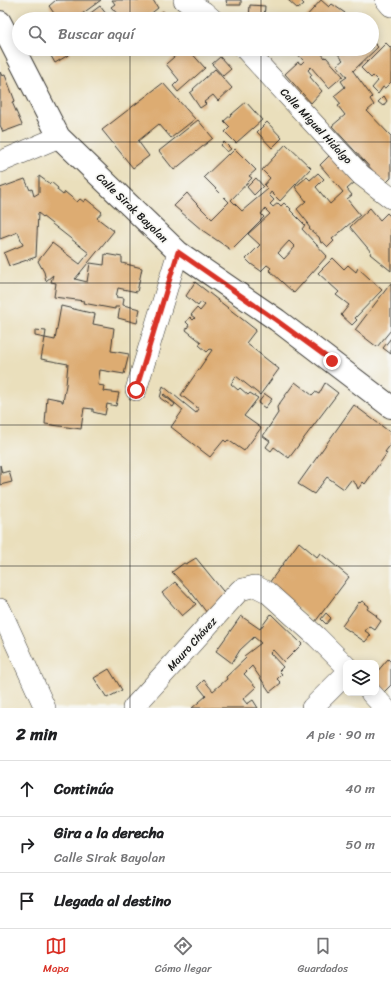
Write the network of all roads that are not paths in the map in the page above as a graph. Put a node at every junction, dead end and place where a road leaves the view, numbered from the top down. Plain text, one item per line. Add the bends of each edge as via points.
1 (184, 0) edge
2 (386, 0) edge
3 (391, 6) edge
4 (207, 10) edge
5 (0, 22) edge
6 (12, 45) edge
7 (18, 56) edge
8 (251, 56) edge
9 (60, 138) junction
10 (0, 162) edge
11 (391, 198) edge
12 (178, 252) junction
13 (136, 390) dead end
14 (391, 407) edge
15 (1, 615) edge
16 (343, 663) edge
17 (343, 677) edge
18 (374, 696) edge
19 (45, 708) edge
20 (133, 708) edge
21 (312, 708) edge
22 (385, 708) edge

1 - 4 street
2 - 3 street
5 - 6 main road, Calle Sirak Bayolan
7 - 9 main road, Calle Sirak Bayolan
8 - 11 street, Calle Miguel Hidalgo via 361,175
9 - 10 street
9 - 12 main road, Calle Sirak Bayolan
12 - 13 street
12 - 14 main road, Calle Sirak Bayolan via 276,320
15 - 19 street
16 - 20 street, Mauro Chávez via 267,592 255,586 240,590
17 - 21 street
18 - 22 street

